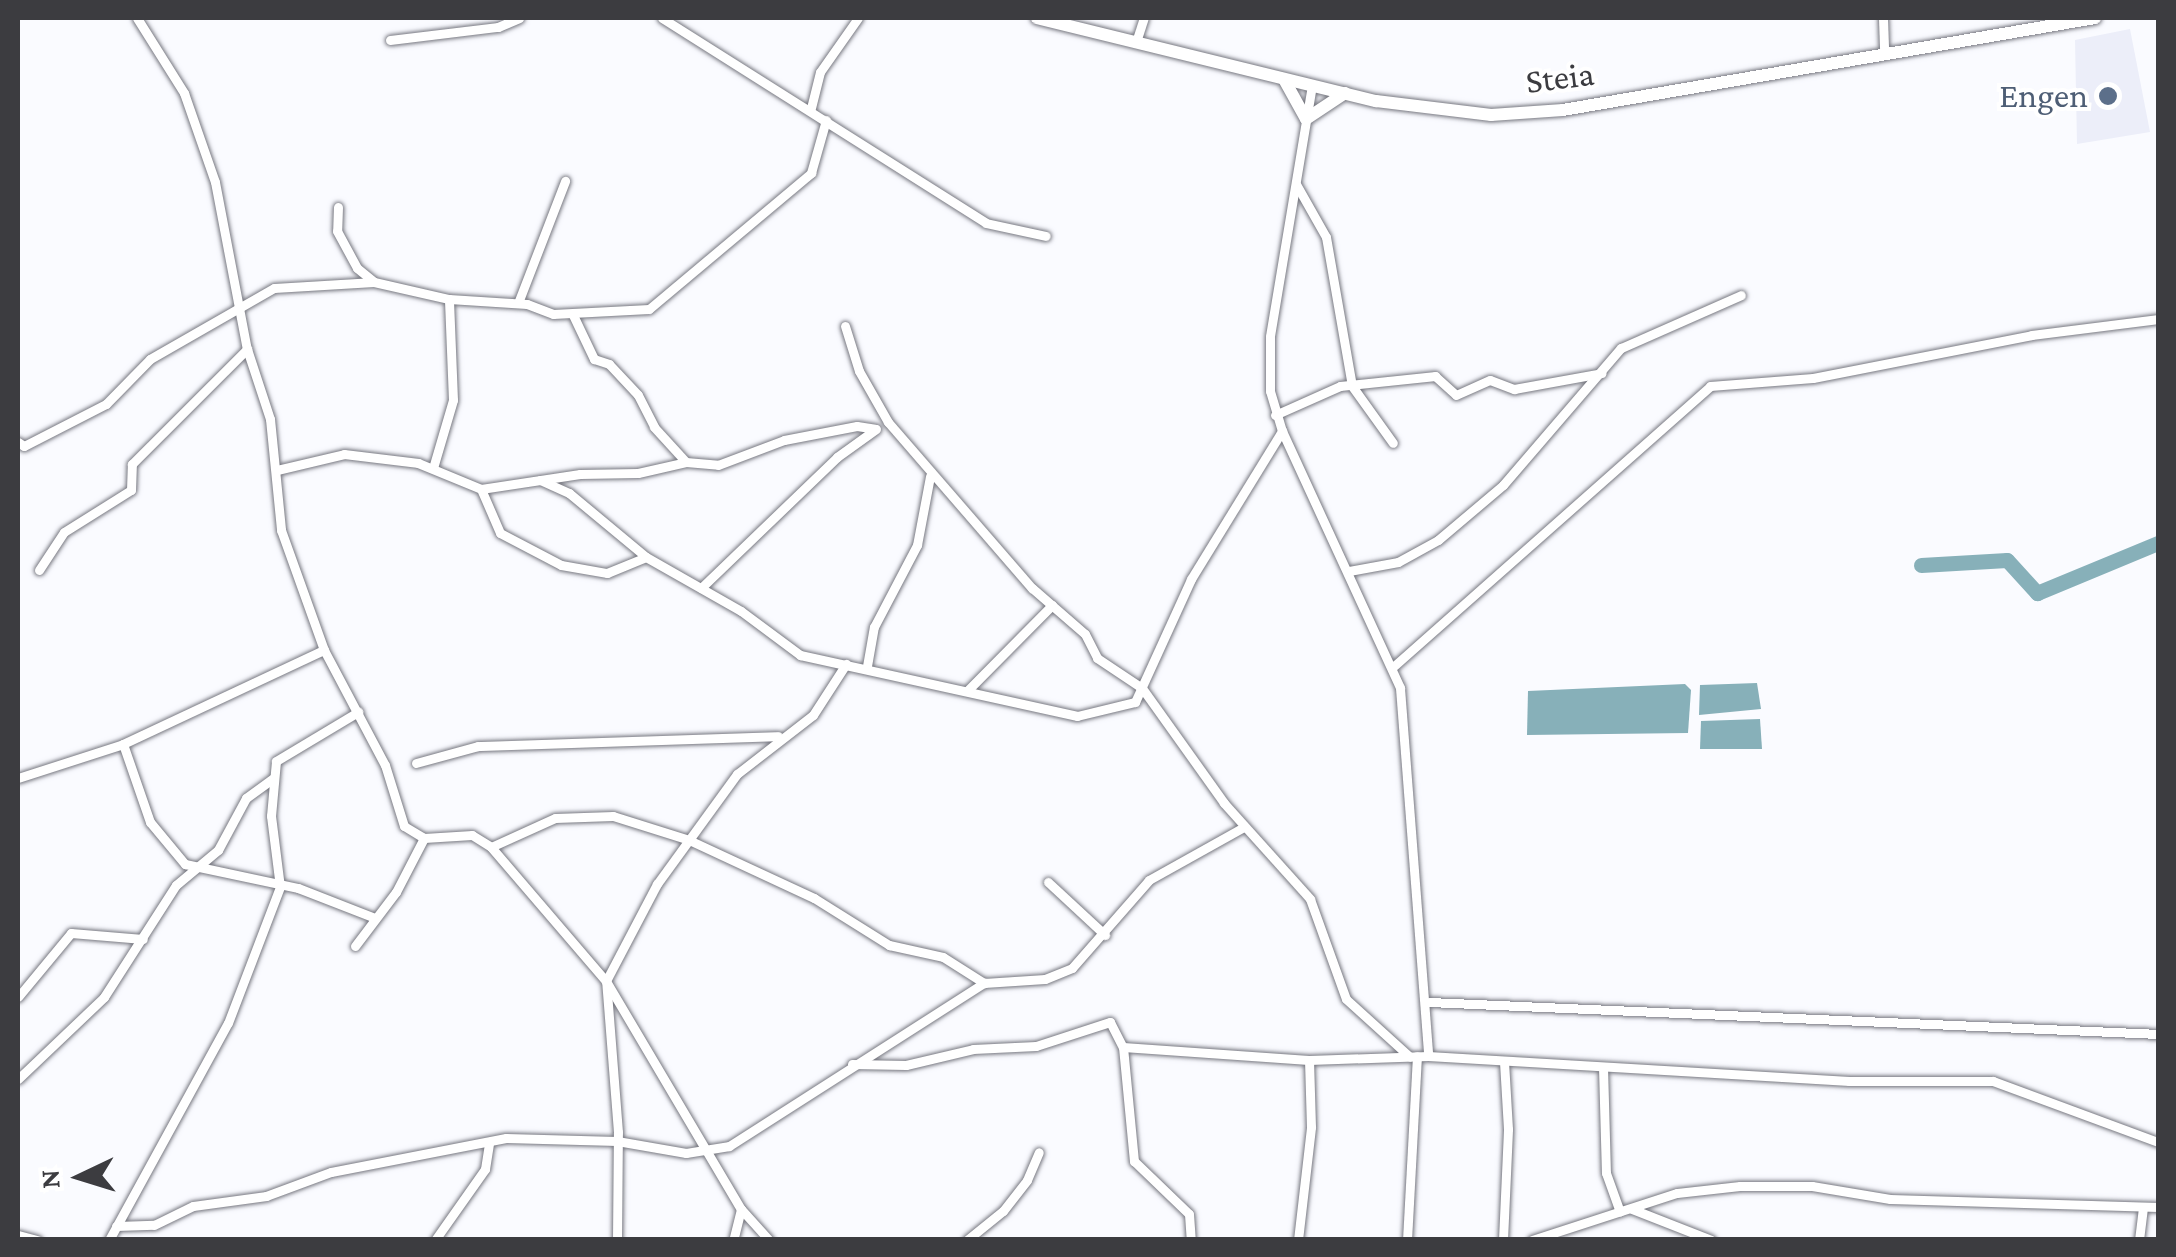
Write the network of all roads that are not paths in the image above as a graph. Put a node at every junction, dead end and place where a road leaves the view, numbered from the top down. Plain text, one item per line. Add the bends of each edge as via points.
1 (138, 18) edge
2 (519, 18) edge
3 (662, 18) edge
4 (858, 18) edge
5 (1037, 18) edge
6 (1144, 18) edge
7 (1883, 18) edge
8 (2095, 18) edge
9 (469, 22) edge
10 (390, 40) dead end
11 (1136, 42) junction
12 (1884, 55) junction
13 (1286, 80) junction
14 (1312, 86) junction
15 (1345, 93) junction
16 (811, 108) junction
17 (1306, 119) junction
18 (826, 120) junction
19 (566, 180) dead end
20 (1296, 184) junction
21 (338, 207) dead end
22 (1046, 236) dead end
23 (374, 282) junction
24 (1740, 295) dead end
25 (448, 299) junction
26 (518, 302) junction
27 (239, 303) junction
28 (573, 315) junction
29 (2158, 319) edge
30 (845, 326) dead end
31 (247, 349) junction
32 (1602, 373) junction
33 (1352, 386) junction
34 (1276, 416) junction
35 (888, 422) junction
36 (876, 429) junction
37 (1282, 431) junction
38 (18, 442) edge
39 (1393, 443) dead end
40 (686, 462) junction
41 (433, 468) junction
42 (276, 470) junction
43 (930, 476) junction
44 (540, 480) junction
45 (481, 490) junction
46 (646, 558) junction
47 (40, 570) dead end
48 (1349, 571) junction
49 (701, 588) junction
50 (1052, 605) junction
51 (324, 650) junction
52 (846, 664) junction
53 (866, 666) junction
54 (1394, 666) junction
55 (1142, 688) junction
56 (967, 690) junction
57 (358, 712) junction
58 (778, 736) junction
59 (122, 744) junction
60 (416, 763) dead end
61 (18, 778) edge
62 (274, 778) junction
63 (1244, 827) junction
64 (424, 838) junction
65 (689, 840) junction
66 (490, 847) junction
67 (196, 868) junction
68 (1048, 882) dead end
69 (280, 887) junction
70 (374, 918) junction
71 (1105, 935) junction
72 (143, 939) junction
73 (355, 946) dead end
74 (606, 981) junction
75 (984, 983) junction
76 (18, 997) edge
77 (1428, 1002) junction
78 (2158, 1034) edge
79 (1123, 1047) junction
80 (1418, 1056) junction
81 (1309, 1060) junction
82 (1504, 1061) junction
83 (852, 1064) junction
84 (1603, 1067) junction
85 (18, 1079) edge
86 (617, 1141) junction
87 (2158, 1142) edge
88 (489, 1143) junction
89 (704, 1149) junction
90 (1039, 1152) dead end
91 (2143, 1207) junction
92 (2158, 1207) edge
93 (1632, 1209) junction
94 (741, 1210) junction
95 (1620, 1212) junction
96 (116, 1226) junction
97 (18, 1235) edge
98 (37, 1240) edge
99 (109, 1240) edge
100 (435, 1240) edge
101 (617, 1240) edge
102 (733, 1240) edge
103 (769, 1240) edge
104 (967, 1240) edge
105 (1191, 1240) edge
106 (1298, 1240) edge
107 (1407, 1240) edge
108 (1502, 1240) edge
109 (1532, 1240) edge
110 (1711, 1240) edge
111 (2139, 1240) edge

1 - 27 street via 190,106 217,188
2 - 9 street via 498,27
3 - 16 street
4 - 16 street via 820,72
5 - 11 main road, Steia
6 - 11 street
7 - 12 street
8 - 12 main road, Steia
9 - 10 street
11 - 13 main road, Steia
12 - 15 main road, Steia via 1536,114 1446,113
13 - 14 main road, Steia
13 - 17 main road
14 - 15 main road, Steia
14 - 17 street
15 - 17 main road
16 - 18 street
17 - 20 street
18 - 22 street via 986,223
18 - 28 street via 811,173 649,309
19 - 26 street
20 - 33 street via 1326,237
20 - 34 street via 1270,337
21 - 23 street via 337,231 357,268
23 - 25 street
23 - 27 street via 274,288
24 - 32 street via 1636,338 1609,358
25 - 26 street
25 - 41 street via 452,400
26 - 28 street
27 - 31 street
27 - 38 street via 150,359 106,404 24,446
28 - 40 street via 594,359 609,364 638,395 654,427
29 - 54 street via 2032,335 1813,378 1710,386
30 - 35 street via 859,371
31 - 42 street via 270,419
31 - 47 street via 132,464 131,490 64,532
32 - 33 street via 1514,389 1490,380 1456,395 1435,376
32 - 48 street via 1502,485 1438,540 1398,562
33 - 34 street via 1326,390
33 - 39 street
34 - 37 street
35 - 36 street
35 - 43 street
36 - 40 street via 853,426 784,440 718,465
36 - 49 street via 837,457
37 - 48 street
37 - 55 street via 1191,579
40 - 44 street via 638,473
41 - 42 street via 344,454
41 - 45 street
42 - 51 street via 281,530
43 - 50 street
43 - 53 street via 917,545 874,627
44 - 45 street
44 - 46 street via 570,493
45 - 46 street via 500,533 561,566 607,573
46 - 49 street
48 - 54 street
49 - 52 street via 800,655
50 - 55 street via 1085,634 1099,660
50 - 56 street
51 - 57 street
51 - 59 street
52 - 53 street
52 - 58 street via 813,716
53 - 56 street via 907,683
54 - 77 street via 1403,703
55 - 56 street via 1129,706 1077,716
55 - 63 street
57 - 62 street via 278,756
57 - 64 street via 385,765 404,826
58 - 60 street via 478,746
58 - 65 street via 737,774
59 - 61 street
59 - 67 street via 155,831
62 - 67 street via 240,804 218,850
62 - 69 street via 271,816
63 - 71 street via 1149,880
63 - 80 street via 1310,898 1346,999
64 - 66 street via 472,835
64 - 70 street
65 - 66 street via 590,814 528,826
65 - 74 street via 648,898
65 - 75 street via 814,898 889,945 943,957
66 - 74 street
67 - 69 street
67 - 72 street via 176,885
68 - 71 street
69 - 70 street
69 - 96 street via 234,1012
70 - 73 street
71 - 75 street via 1058,975
72 - 76 street via 70,933
72 - 85 street via 104,997
74 - 86 street
74 - 89 street
75 - 83 street
77 - 78 street
77 - 80 street
79 - 81 street
79 - 83 street via 1110,1022 1036,1046 973,1050 906,1065
79 - 105 street via 1134,1162 1189,1214
80 - 81 street
80 - 82 street
80 - 107 street
81 - 106 street via 1311,1127
82 - 84 street
82 - 108 street
83 - 89 street via 766,1118 750,1137
84 - 87 street via 1993,1081
84 - 95 street via 1606,1173
86 - 88 street
86 - 89 street via 678,1152
86 - 101 street
88 - 96 street via 331,1172 266,1196 193,1206 154,1224
88 - 100 street via 485,1169
89 - 94 street
90 - 104 street via 1011,1201
91 - 92 street
91 - 93 street via 1874,1198 1804,1185 1688,1190
91 - 111 street
93 - 95 street
93 - 110 street
94 - 102 street
94 - 103 street
95 - 109 street
96 - 99 street
97 - 98 street

